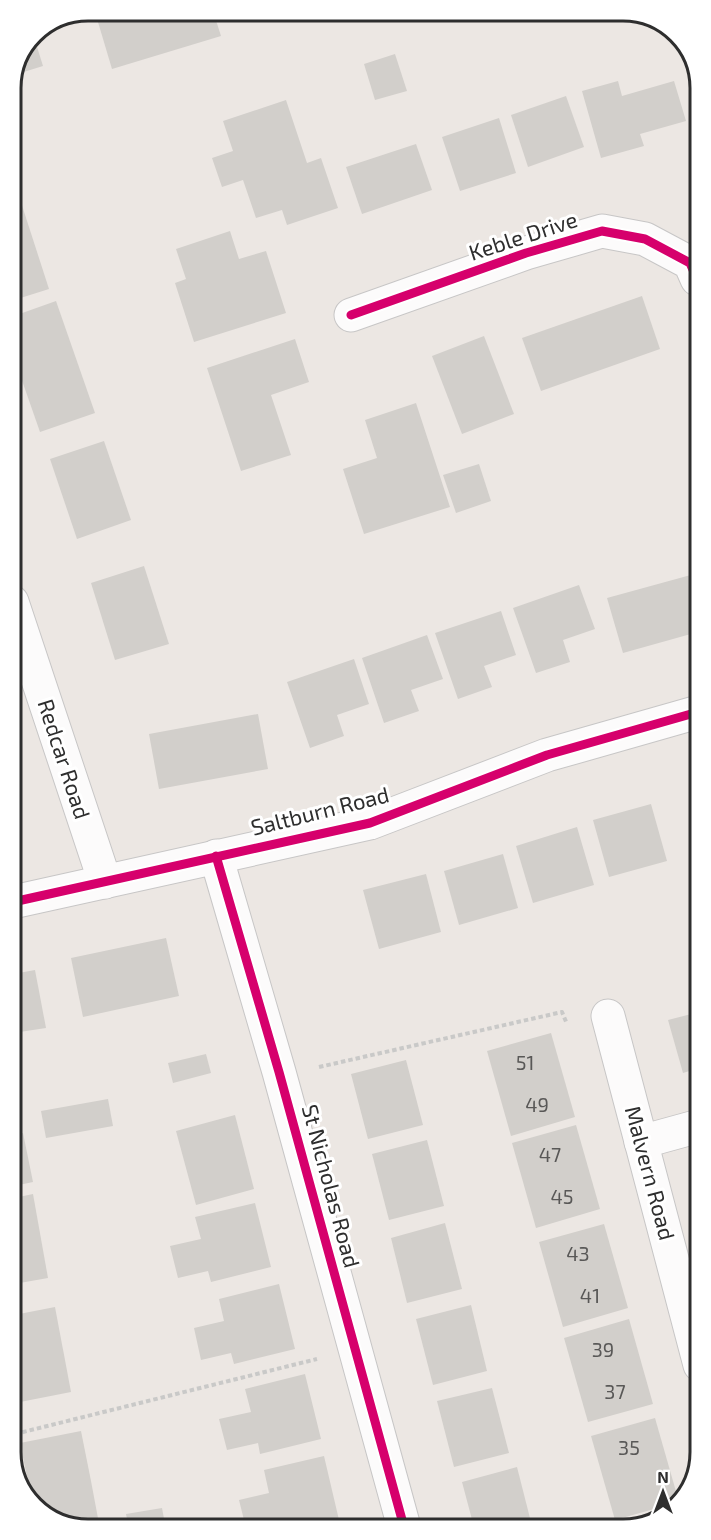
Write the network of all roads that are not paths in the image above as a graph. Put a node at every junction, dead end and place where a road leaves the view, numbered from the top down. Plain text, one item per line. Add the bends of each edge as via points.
1 (690, 263) edge
2 (351, 315) dead end
3 (21, 629) edge
4 (690, 714) edge
5 (216, 856) junction
6 (105, 882) junction
7 (21, 900) edge
8 (608, 1016) road end
9 (690, 1128) edge
10 (641, 1142) junction
11 (690, 1327) edge
12 (402, 1519) edge

1 - 2 street, Keble Drive via 645,239 602,231 526,253
3 - 6 street, Redcar Road
4 - 5 street, Saltburn Road via 548,755 370,823
5 - 6 street, Saltburn Road
5 - 12 street, St Nicholas Road
6 - 7 street, Saltburn Road
8 - 10 street, Malvern Road
9 - 10 street
10 - 11 street, Malvern Road

